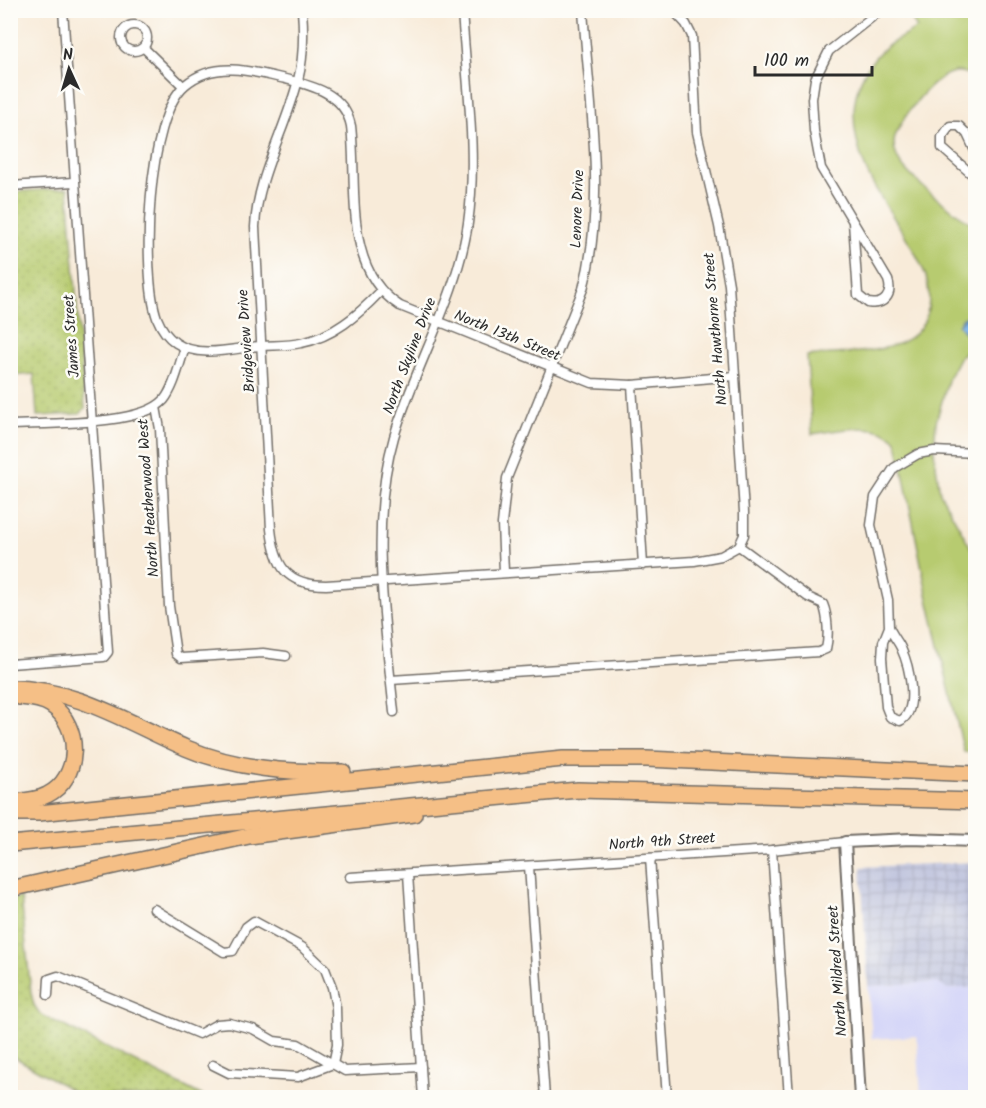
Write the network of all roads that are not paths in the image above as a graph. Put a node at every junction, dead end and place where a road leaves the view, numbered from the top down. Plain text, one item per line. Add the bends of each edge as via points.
1 (63, 10) edge
2 (302, 10) edge
3 (462, 10) edge
4 (583, 10) edge
5 (673, 10) edge
6 (881, 10) edge
7 (144, 48) dead end
8 (298, 82) junction
9 (183, 86) junction
10 (975, 153) edge
11 (975, 178) edge
12 (74, 182) junction
13 (10, 186) edge
14 (853, 222) junction
15 (380, 292) junction
16 (438, 322) junction
17 (262, 346) junction
18 (185, 348) junction
19 (551, 367) junction
20 (735, 376) junction
21 (632, 385) junction
22 (156, 407) junction
23 (92, 420) junction
24 (10, 425) edge
25 (975, 453) edge
26 (739, 546) junction
27 (643, 565) junction
28 (504, 572) junction
29 (383, 579) junction
30 (889, 627) junction
31 (286, 656) dead end
32 (10, 664) edge
33 (391, 680) junction
34 (10, 688) edge
35 (10, 697) edge
36 (394, 712) dead end
37 (433, 772) junction
38 (975, 774) edge
39 (687, 793) junction
40 (975, 801) edge
41 (10, 802) edge
42 (10, 813) edge
43 (975, 841) edge
44 (845, 842) junction
45 (10, 844) edge
46 (772, 850) junction
47 (651, 858) junction
48 (529, 866) junction
49 (408, 874) junction
50 (350, 877) dead end
51 (10, 889) edge
52 (154, 909) dead end
53 (48, 995) dead end
54 (333, 1064) junction
55 (213, 1065) dead end
56 (421, 1067) junction
57 (423, 1098) edge
58 (545, 1098) edge
59 (667, 1098) edge
60 (789, 1098) edge
61 (860, 1098) edge

1 - 12 street, James Street
2 - 8 street, Bridgeview Drive via 303,53
3 - 16 street, North Skyline Drive via 471,190 459,262
4 - 19 street, Lenore Drive via 594,231 582,289
5 - 20 street, North Hawthorne Street via 692,36 698,132 729,285
6 - 14 street via 829,51 813,90 819,160
7 - 9 street
8 - 9 street via 224,69 199,76
8 - 15 street via 331,95 348,116 361,255
8 - 17 street, Bridgeview Drive via 256,213
9 - 18 street via 168,115 156,158 148,230 158,320 170,338
10 - 11 street via 967,134 959,126 950,126 942,137 942,148
12 - 13 street
12 - 23 street, James Street
14 - 14 street via 858,295 868,303 880,303 889,293 888,280
15 - 16 street, North 13th Street via 400,306
15 - 17 street via 350,320 321,337 290,345
16 - 19 street, North 13th Street
16 - 29 street, North Skyline Drive via 388,462 381,521
17 - 18 street via 206,352
17 - 29 street, Bridgeview Drive via 270,518 279,564 296,580 313,585
18 - 22 street, North Heatherwood West via 171,388
19 - 21 street, North 13th Street via 592,383
19 - 28 street, Lenore Drive via 507,478 502,524
20 - 21 street, North 13th Street
20 - 26 street, North Hawthorne Street via 744,512 744,535
21 - 27 street
22 - 23 street via 134,416
22 - 31 street, North Heatherwood West via 176,654
23 - 24 street
23 - 32 street, James Street via 108,653 104,657
25 - 30 street via 918,454 894,468 877,492 872,525 886,585
26 - 27 street, Bridgeview Drive via 714,558
26 - 33 street via 802,594 823,604 826,649
27 - 28 street, Bridgeview Drive
28 - 29 street, Bridgeview Drive
29 - 33 street, North Skyline Drive
30 - 30 street via 882,650 884,687 888,714 900,721 909,708 909,686 903,653
33 - 36 street, North Skyline Drive
34 - 37 highway via 74,697 188,749 251,767 308,773
35 - 41 highway via 50,704 65,718 75,754 66,777 49,794 36,800
37 - 38 highway via 563,759 647,759
37 - 42 highway
39 - 40 highway
39 - 45 highway via 533,793
39 - 51 highway via 541,798 295,829 187,848
43 - 44 street, North 9th Street
44 - 46 street, North 9th Street
44 - 61 street, North Mildred Street
46 - 47 street, North 9th Street
46 - 60 street
47 - 48 street, North 9th Street
47 - 59 street
48 - 49 street, North 9th Street
48 - 58 street
49 - 50 street, North 9th Street
49 - 56 street
52 - 54 street via 224,952 233,951 246,927 254,921 315,957 325,969 334,993 337,1045
53 - 54 street via 49,979 58,976 197,1034 220,1023 238,1024 274,1041 298,1044
54 - 55 street via 298,1077 229,1073
54 - 56 street via 345,1071
56 - 57 street

